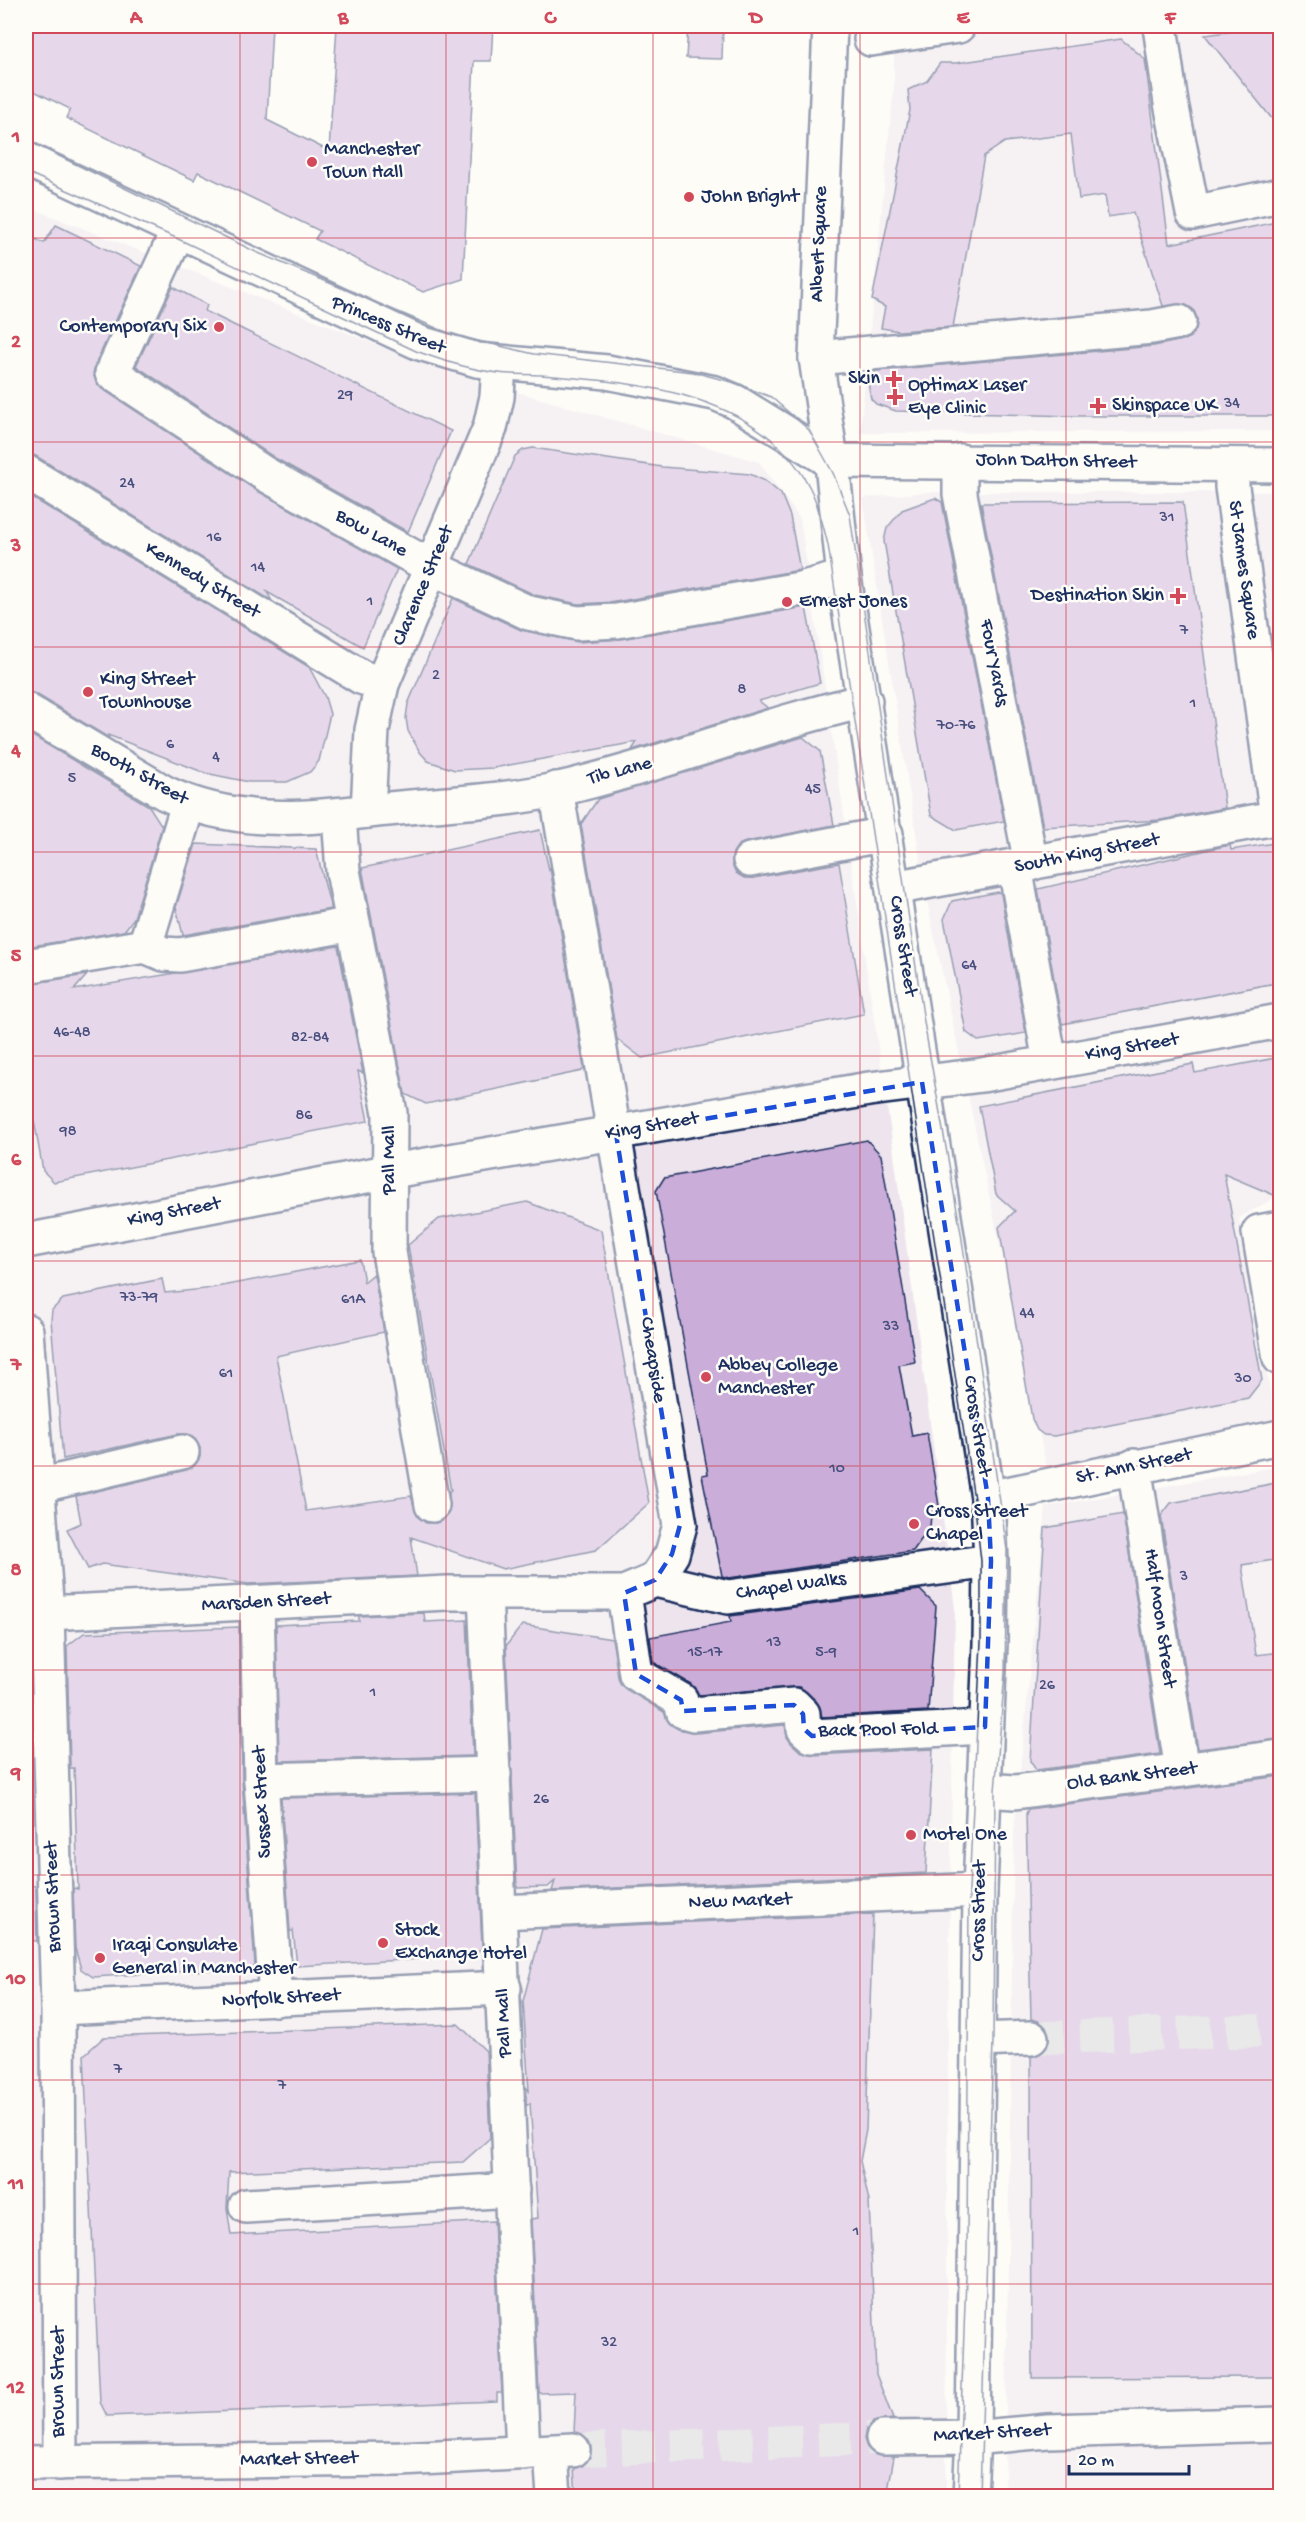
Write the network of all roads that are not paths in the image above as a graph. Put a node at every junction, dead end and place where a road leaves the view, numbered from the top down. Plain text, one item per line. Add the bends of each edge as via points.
1 (958, 26) edge
2 (1160, 26) edge
3 (829, 34) edge
4 (872, 39) dead end
5 (26, 159) edge
6 (1281, 195) edge
7 (178, 231) junction
8 (1179, 322) dead end
9 (816, 358) junction
10 (499, 364) junction
11 (831, 460) junction
12 (960, 461) junction
13 (1281, 465) edge
14 (1232, 466) junction
15 (26, 472) edge
16 (433, 568) junction
17 (844, 577) junction
18 (382, 684) junction
19 (865, 701) junction
20 (26, 710) edge
21 (556, 789) junction
22 (188, 804) junction
23 (354, 814) junction
24 (1279, 817) edge
25 (886, 834) junction
26 (750, 860) dead end
27 (1023, 866) junction
28 (893, 888) junction
29 (353, 924) junction
30 (145, 946) junction
31 (26, 966) edge
32 (1281, 1021) edge
33 (1050, 1062) junction
34 (922, 1082) junction
35 (616, 1134) junction
36 (392, 1171) junction
37 (1270, 1230) edge
38 (26, 1241) edge
39 (26, 1331) edge
40 (1281, 1358) edge
41 (1281, 1437) edge
42 (182, 1452) dead end
43 (1134, 1467) junction
44 (38, 1486) junction
45 (988, 1498) junction
46 (432, 1505) dead end
47 (991, 1561) junction
48 (655, 1580) junction
49 (624, 1593) junction
50 (485, 1594) junction
51 (257, 1604) junction
52 (47, 1612) junction
53 (985, 1727) junction
54 (1281, 1757) edge
55 (1182, 1770) junction
56 (494, 1774) junction
57 (261, 1780) junction
58 (984, 1790) junction
59 (38, 1794) edge
60 (980, 1890) junction
61 (501, 1911) junction
62 (504, 1988) junction
63 (276, 2000) junction
64 (58, 2008) junction
65 (1031, 2038) tunnel mouth
66 (979, 2040) junction
67 (512, 2190) junction
68 (246, 2206) dead end
69 (1281, 2424) edge
70 (973, 2437) junction
71 (883, 2438) tunnel mouth
72 (549, 2452) junction
73 (26, 2463) edge
74 (60, 2463) junction
75 (554, 2496) edge
76 (970, 2496) edge

1 - 4 street
2 - 6 street via 1193,213
3 - 9 street, Albert Square
5 - 7 street, Princess Street
7 - 10 street, Princess Street via 420,343
7 - 16 street, Bow Lane via 112,373 265,474
8 - 9 street
9 - 11 street, Albert Square
10 - 11 street, Princess Street via 607,372 715,393
10 - 16 street, Clarence Street via 490,428
11 - 12 street, John Dalton Street
11 - 17 street, Cross Street
12 - 14 street, John Dalton Street
12 - 27 street, Four Yards via 960,494
13 - 14 street, John Dalton Street
14 - 24 street, St James Square
15 - 18 street, Kennedy Street via 342,666
16 - 17 street, Bow Lane via 529,613 577,623 617,621 800,589
16 - 18 street, Clarence Street
17 - 19 street, Cross Street
18 - 23 street, Clarence Street
19 - 21 street, Tib Lane
19 - 25 street, Cross Street
20 - 22 street, Booth Street
21 - 23 street, Tib Lane via 489,802
21 - 35 street, Cheapside
22 - 23 street, Booth Street via 246,817
22 - 30 street
23 - 29 street, Pall Mall via 343,871
24 - 27 street, South King Street
25 - 26 street
25 - 28 street, Cross Street
27 - 28 street, South King Street
27 - 33 street, Four Yards
28 - 34 street, Cross Street
29 - 30 street via 180,955 164,954
29 - 36 street, Pall Mall via 390,1113
30 - 31 street
32 - 33 street, King Street
33 - 34 street, King Street
34 - 35 street, King Street
34 - 45 street, Cross Street
35 - 36 street, King Street
35 - 48 street, Cheapside via 680,1525 672,1554
36 - 38 street, King Street
36 - 46 street, Pall Mall via 389,1252
37 - 40 street
39 - 44 street, Brown Street
41 - 43 street, St. Ann Street
42 - 44 street
43 - 45 street, St. Ann Street
43 - 55 street, Half Moon Street
44 - 52 street, Brown Street
45 - 47 street, Cross Street
47 - 48 street, Chapel Walks via 728,1597
47 - 53 street, Cross Street
48 - 49 street
49 - 50 street
49 - 53 street, Back Pool Fold via 636,1674 681,1700 683,1711 694,1714 794,1706 803,1714 804,1729 812,1736
50 - 51 street, Marsden Street
50 - 56 street, Pall Mall
51 - 52 street, Marsden Street
51 - 57 street, Sussex Street
52 - 59 street, Brown Street
53 - 58 street, Cross Street
54 - 55 street, Old Bank Street
55 - 58 street, Old Bank Street via 1015,1792
56 - 57 street
56 - 61 street, Pall Mall
57 - 63 street, Sussex Street
58 - 60 street, Cross Street
59 - 64 street, Brown Street
60 - 61 street, New Market
60 - 66 street, Cross Street
61 - 62 street, Pall Mall
62 - 63 street, Norfolk Street
62 - 67 street, Pall Mall
63 - 64 street, Norfolk Street
64 - 74 street, Brown Street
65 - 66 street
66 - 70 street, Cross Street
67 - 68 street
67 - 72 street, Pall Mall
69 - 70 street, Market Street
70 - 71 street, Market Street
70 - 76 street, Cross Street
72 - 74 street, Market Street via 400,2459
72 - 75 street, Pall Mall
73 - 74 street, Market Street

